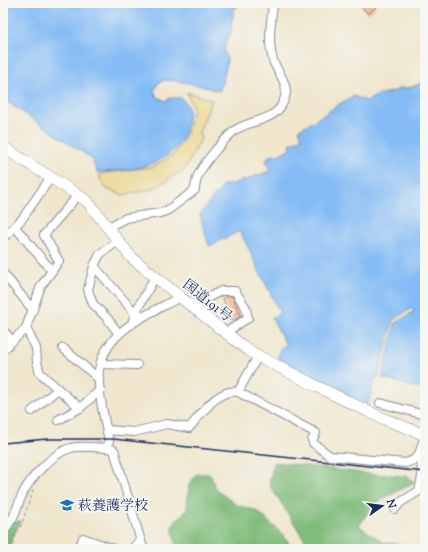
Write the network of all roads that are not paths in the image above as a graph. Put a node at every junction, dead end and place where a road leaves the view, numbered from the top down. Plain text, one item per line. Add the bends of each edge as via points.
1 (273, 3) edge
2 (3, 147) edge
3 (51, 177) junction
4 (78, 195) junction
5 (15, 227) junction
6 (108, 227) junction
7 (3, 238) edge
8 (118, 241) junction
9 (94, 266) junction
10 (52, 271) junction
11 (3, 273) edge
12 (155, 277) junction
13 (180, 298) junction
14 (191, 306) junction
15 (32, 310) junction
16 (135, 313) junction
17 (146, 316) junction
18 (132, 324) junction
19 (26, 328) junction
20 (3, 330) edge
21 (225, 333) junction
22 (119, 334) junction
23 (12, 341) junction
24 (63, 348) dead end
25 (3, 350) edge
26 (258, 356) junction
27 (100, 364) junction
28 (137, 365) dead end
29 (100, 379) junction
30 (58, 389) junction
31 (100, 390) junction
32 (238, 392) junction
33 (380, 403) dead end
34 (80, 408) junction
35 (32, 411) dead end
36 (425, 415) edge
37 (58, 420) dead end
38 (107, 430) junction
39 (425, 435) edge
40 (108, 448) junction
41 (421, 454) junction
42 (395, 509) dead end
43 (3, 531) edge
44 (142, 546) edge
45 (79, 549) edge
46 (114, 549) edge
47 (132, 549) edge

1 - 6 street via 271,52 286,89 286,96 277,112 266,119 236,129 227,136 197,178 195,190 176,204 160,212 126,218
2 - 3 highway, 国道191号
3 - 4 highway, 国道191号
3 - 5 street
4 - 6 highway, 国道191号 via 91,205
4 - 10 street via 44,235 59,261
5 - 7 street
5 - 10 street
6 - 8 highway, 国道191号
8 - 9 street via 100,254
8 - 12 highway, 国道191号 via 131,257
9 - 16 street
9 - 22 street via 88,290 93,304
10 - 15 street via 41,286
11 - 15 street
12 - 13 highway, 国道191号
12 - 16 street
13 - 14 highway, 国道191号
13 - 17 street
14 - 21 highway, 国道191号
14 - 21 street via 221,291 235,291 246,308 248,318
15 - 19 street
16 - 17 street
16 - 18 street
17 - 18 street
18 - 22 street
19 - 23 street
19 - 30 street via 36,348 40,373
20 - 23 street
21 - 26 highway, 国道191号
22 - 27 street via 110,343
23 - 25 street
24 - 29 street
26 - 32 street
26 - 39 highway, 国道191号 via 382,418
27 - 28 street
27 - 29 street
29 - 31 street
30 - 34 street
30 - 35 street
31 - 34 street
31 - 38 street
32 - 38 street via 220,395 189,428 167,424 134,432
32 - 41 street via 316,433 313,442 330,456 405,462 412,461
33 - 36 street
34 - 37 street
38 - 40 street
39 - 41 street
40 - 43 street via 73,447 60,452 35,473 23,493 17,510
40 - 44 street via 114,450
41 - 42 street via 422,477 419,491
44 - 47 street
45 - 46 street via 83,538

